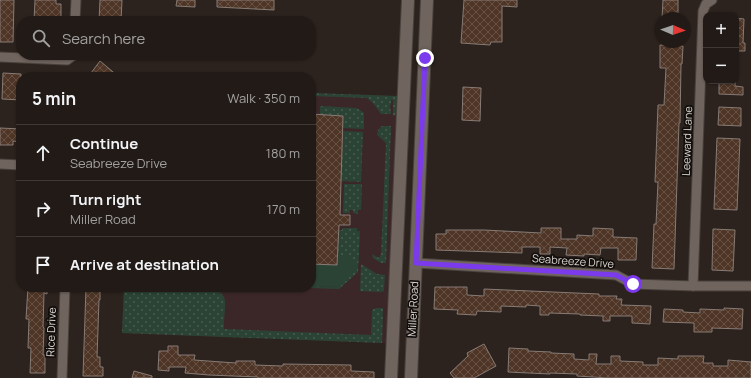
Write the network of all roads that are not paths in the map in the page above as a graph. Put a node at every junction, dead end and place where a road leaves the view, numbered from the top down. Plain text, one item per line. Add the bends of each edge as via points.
1 (76, 0) edge
2 (408, 0) edge
3 (427, 0) edge
4 (712, 0) edge
5 (75, 16) edge
6 (0, 57) edge
7 (16, 58) edge
8 (0, 164) edge
9 (16, 165) edge
10 (416, 263) junction
11 (694, 286) junction
12 (751, 286) edge
13 (65, 292) edge
14 (62, 378) edge
15 (391, 378) edge
16 (411, 378) edge

1 - 5 street
2 - 15 main road, Miller Road
3 - 10 main road, Miller Road
4 - 11 street, Leeward Lane via 706,4 703,12
6 - 7 street
8 - 9 street
10 - 11 street, Seabreeze Drive via 616,275 633,284
10 - 16 main road, Miller Road
11 - 12 street, Seabreeze Drive
13 - 14 street, Rice Drive

